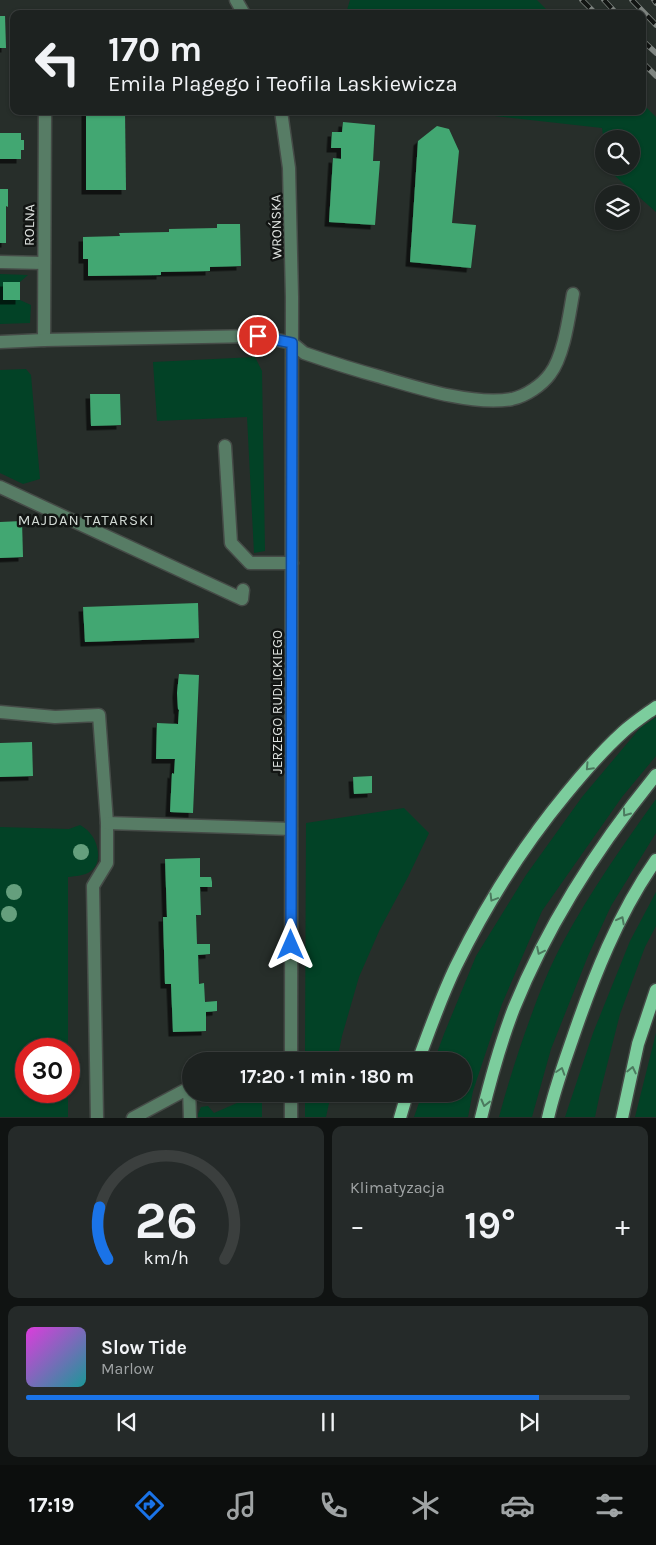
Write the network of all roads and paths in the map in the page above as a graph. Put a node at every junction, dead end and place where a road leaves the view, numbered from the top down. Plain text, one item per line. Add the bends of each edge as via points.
1 (46, 115) edge
2 (282, 115) edge
3 (0, 262) edge
4 (44, 263) junction
5 (573, 294) dead end
6 (44, 340) junction
7 (0, 342) edge
8 (292, 343) junction
9 (225, 446) dead end
10 (0, 487) edge
11 (292, 563) junction
12 (243, 590) dead end
13 (656, 699) edge
14 (656, 707) edge
15 (0, 712) edge
16 (623, 732) junction
17 (656, 775) edge
18 (107, 823) junction
19 (291, 829) junction
20 (656, 860) edge
21 (656, 990) edge
22 (291, 1052) edge
23 (421, 1052) edge
24 (291, 1102) edge
25 (405, 1102) edge
26 (97, 1118) edge
27 (133, 1118) edge
28 (190, 1118) edge
29 (291, 1118) edge
30 (400, 1118) edge
31 (481, 1118) edge
32 (548, 1118) edge
33 (622, 1118) edge

1 - 4 street, ROLNA
2 - 8 street, WROŃSKA via 289,168
3 - 4 street
4 - 6 street, ROLNA
5 - 8 street via 559,356 550,374 532,390 514,399 490,401 429,391 304,353
6 - 7 street
6 - 8 street via 258,336
8 - 11 street, JERZEGO RUDLICKIEGO
9 - 11 street via 231,543 250,563
10 - 12 street via 242,599
11 - 19 street, JERZEGO RUDLICKIEGO
13 - 16 street
14 - 16 main road
15 - 18 street via 55,717 99,715
16 -> 23 main road via 587,768 515,863 456,966
17 -> 31 main road via 602,847 542,947 514,1008
18 - 19 street
18 - 26 street via 106,863 93,886
19 - 22 street, JERZEGO RUDLICKIEGO
32 -> 20 main road via 600,966 638,888
33 -> 21 main road via 638,1044
24 - 29 street
25 - 30 main road
27 - 28 street via 189,1088

